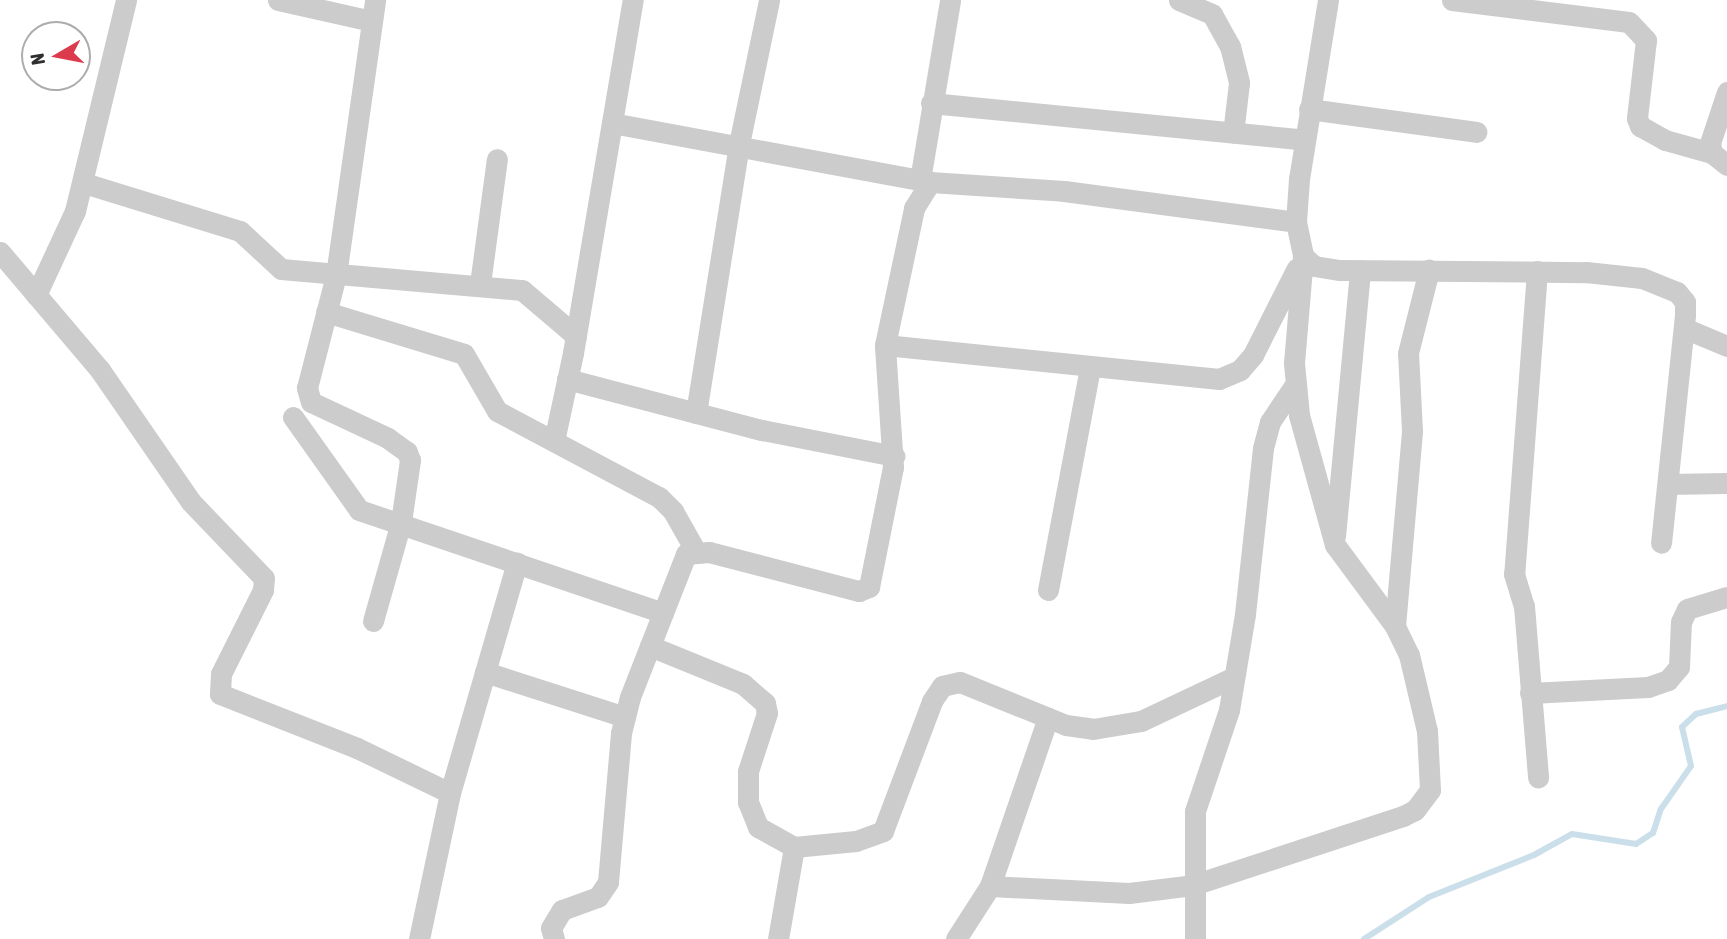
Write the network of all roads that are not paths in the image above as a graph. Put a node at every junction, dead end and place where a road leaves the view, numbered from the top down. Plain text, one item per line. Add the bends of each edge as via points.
1 (126, 0) edge
2 (278, 0) edge
3 (633, 0) edge
4 (769, 0) edge
5 (950, 0) edge
6 (1179, 0) edge
7 (1328, 0) edge
8 (1452, 0) edge
9 (373, 10) edge
10 (1727, 92) edge
11 (930, 103) junction
12 (1309, 109) junction
13 (612, 123) junction
14 (1476, 132) dead end
15 (1233, 133) junction
16 (1305, 140) junction
17 (738, 144) junction
18 (497, 159) dead end
19 (1720, 159) edge
20 (925, 181) junction
21 (84, 183) junction
22 (1296, 222) junction
23 (0, 252) edge
24 (1303, 256) junction
25 (1360, 270) junction
26 (1429, 270) junction
27 (1536, 271) junction
28 (336, 275) junction
29 (480, 284) junction
30 (36, 295) junction
31 (326, 312) junction
32 (1684, 328) junction
33 (576, 336) junction
34 (885, 345) junction
35 (1727, 346) edge
36 (1090, 367) junction
37 (567, 379) junction
38 (1294, 386) junction
39 (696, 413) junction
40 (293, 417) dead end
41 (554, 440) junction
42 (894, 456) junction
43 (1727, 483) edge
44 (1668, 484) junction
45 (401, 522) junction
46 (1661, 543) dead end
47 (1335, 545) junction
48 (695, 550) junction
49 (517, 563) junction
50 (1048, 590) dead end
51 (1727, 597) edge
52 (663, 613) junction
53 (373, 621) dead end
54 (1395, 626) junction
55 (650, 646) junction
56 (485, 672) junction
57 (1234, 677) junction
58 (1530, 693) junction
59 (625, 718) junction
60 (1048, 718) junction
61 (1538, 777) dead end
62 (450, 793) junction
63 (794, 847) junction
64 (1193, 885) junction
65 (990, 886) junction
66 (419, 939) edge
67 (554, 939) edge
68 (778, 939) edge
69 (956, 939) edge
70 (1195, 939) edge

1 - 21 street
2 - 9 street
3 - 13 street
4 - 17 street
5 - 11 street
6 - 15 street via 1202,6 1222,26 1239,83
7 - 12 street
8 - 19 street via 1629,22 1646,40 1637,118 1640,126
9 - 28 street
10 - 19 street via 1713,132
11 - 15 street
11 - 20 street
12 - 14 street
12 - 16 street
13 - 17 street
13 - 33 street
15 - 16 street
16 - 22 street
17 - 20 street
17 - 39 street
18 - 29 street
20 - 22 street via 1064,191
20 - 34 street
21 - 28 street via 240,231 281,269
21 - 30 street via 68,230
22 - 24 street
23 - 30 street
24 - 25 street via 1314,267
24 - 36 street via 1253,355 1240,370 1219,379
24 - 38 street
25 - 26 street
25 - 47 street
26 - 27 street
26 - 54 street via 1408,353 1412,431
27 - 32 street via 1642,278 1665,286 1685,302
27 - 58 street via 1514,544
28 - 29 street
28 - 31 street
29 - 33 street via 522,290
30 - 62 street via 100,370 191,502 264,578 263,590 221,674 220,694 357,748
31 - 41 street via 464,354 497,411
31 - 45 street via 308,399 407,452 411,470
32 - 35 street
32 - 44 street
33 - 37 street
34 - 36 street
34 - 42 street
36 - 50 street
37 - 39 street
37 - 41 street
38 - 47 street
38 - 57 street via 1270,422 1263,448
39 - 42 street
40 - 45 street via 353,506
41 - 48 street via 659,497 673,511
42 - 48 street via 869,587 859,592
43 - 44 street
44 - 46 street
45 - 49 street
45 - 53 street
47 - 54 street
48 - 52 street via 686,554
49 - 52 street
49 - 56 street
51 - 58 street via 1687,609 1681,622 1679,667 1668,680 1648,687
52 - 55 street
54 - 64 street via 1416,678 1427,731 1432,770 1424,800 1403,816
55 - 59 street
55 - 63 street via 743,684 765,703 767,713 748,771 748,802 758,827
56 - 59 street
56 - 62 street
57 - 60 street via 1119,728 1093,729
57 - 64 street via 1229,710 1195,811
58 - 61 street
59 - 67 street via 608,882 598,897 562,910 551,928
60 - 63 street via 976,687 950,682 932,701 883,831 856,841
60 - 65 street
62 - 66 street
63 - 68 street
64 - 65 street via 1129,893
64 - 70 street
65 - 69 street

